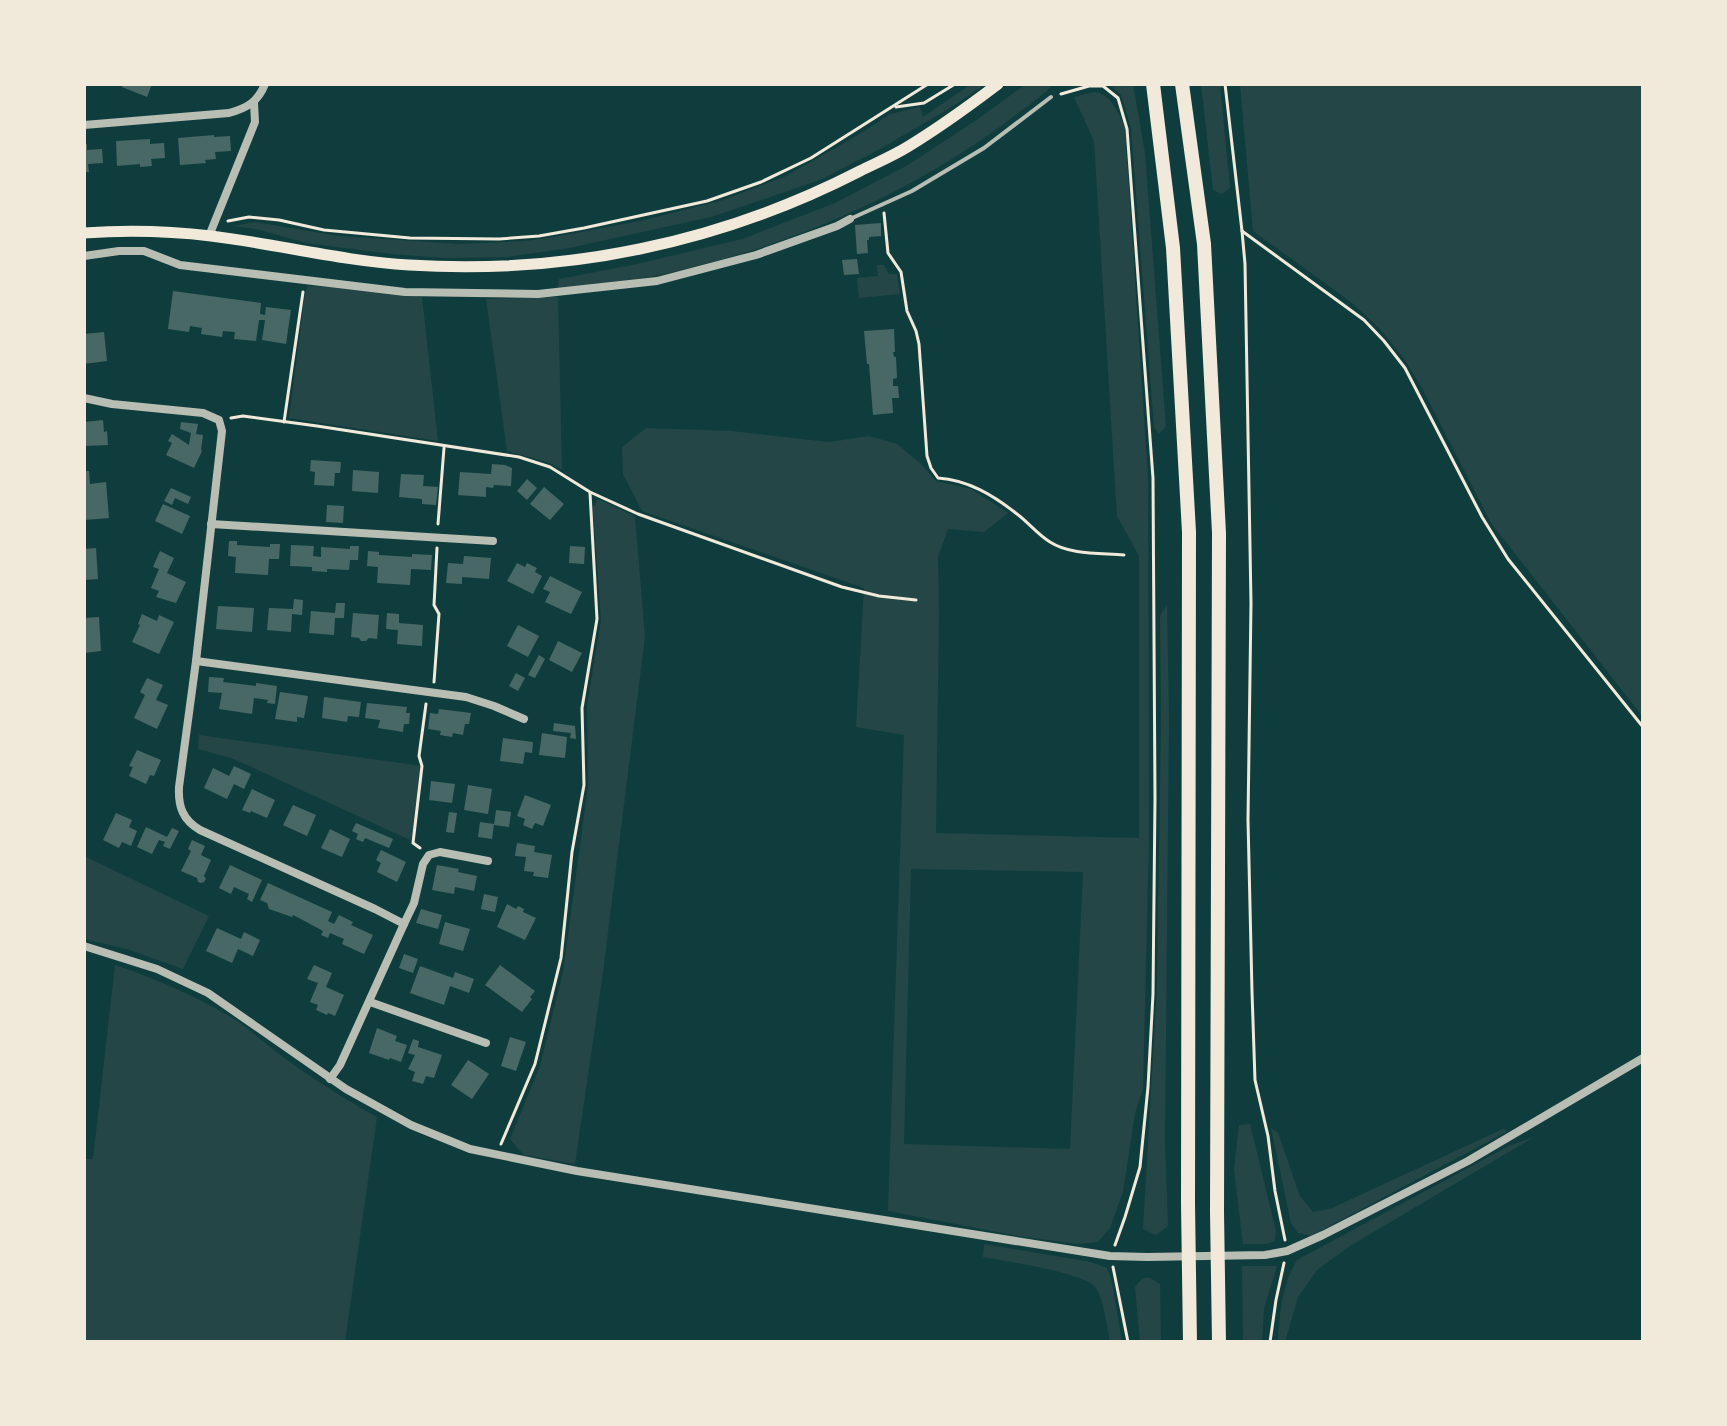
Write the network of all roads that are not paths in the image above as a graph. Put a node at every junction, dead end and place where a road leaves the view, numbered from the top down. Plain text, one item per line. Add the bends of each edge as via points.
1 (265, 84) edge
2 (998, 84) edge
3 (1153, 84) edge
4 (1182, 84) edge
5 (1051, 97) road end
6 (254, 103) junction
7 (84, 125) edge
8 (850, 219) joint
9 (84, 233) edge
10 (209, 236) junction
11 (84, 256) edge
12 (84, 398) edge
13 (211, 524) junction
14 (493, 541) dead end
15 (196, 661) junction
16 (524, 719) dead end
17 (488, 861) dead end
18 (404, 924) junction
19 (84, 946) edge
20 (370, 1002) junction
21 (486, 1043) dead end
22 (1643, 1058) edge
23 (330, 1079) junction
24 (1190, 1342) edge
25 (1219, 1342) edge

1 - 6 street
2 - 10 main road via 907,148 836,183 771,212 638,250 483,266 409,265
3 - 24 highway via 1173,248 1189,532
4 - 25 highway via 1204,244 1219,533
5 - 8 lane via 984,148 912,191
6 - 7 street via 229,113
6 - 10 street via 255,122
8 - 11 street via 756,255 657,281 538,294 405,292 180,265 144,251
9 - 10 main road via 142,230
12 - 13 street via 203,413 219,420
13 - 14 street
13 - 15 street
15 - 16 street via 466,697
15 - 18 street via 179,787 186,819
17 - 18 street via 440,852 429,855
18 - 20 street
19 - 23 street via 157,969 208,993
20 - 21 street
20 - 23 street
22 - 23 street via 1468,1161 1287,1251 1147,1257 1110,1256 577,1171 470,1149 411,1125

